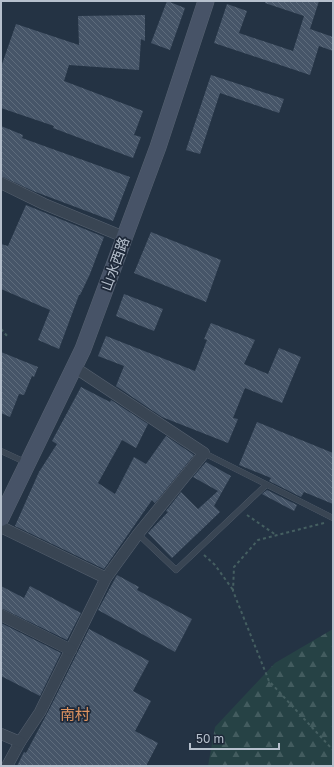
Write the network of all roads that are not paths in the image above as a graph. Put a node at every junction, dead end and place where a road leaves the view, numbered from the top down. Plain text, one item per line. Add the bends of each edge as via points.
1 (206, 1) edge
2 (1, 183) edge
3 (124, 237) junction
4 (74, 367) junction
5 (1, 451) edge
6 (204, 453) junction
7 (27, 463) junction
8 (266, 485) junction
9 (1, 518) edge
10 (333, 518) edge
11 (1, 527) edge
12 (138, 534) junction
13 (106, 578) junction
14 (1, 615) edge
15 (71, 650) junction
16 (1, 734) edge
17 (20, 742) junction
18 (7, 766) edge

1 - 3 street, 山水西路 via 158,147
2 - 3 street
3 - 4 street, 山水西路
4 - 6 street
4 - 7 street, 山水西路
5 - 7 lane
6 - 8 lane
6 - 12 street
7 - 9 street, 山水西路
8 - 10 lane
8 - 12 lane via 176,570
11 - 13 street
12 - 13 street
13 - 15 street
14 - 15 street
15 - 17 street via 40,712
16 - 17 street
17 - 18 street

